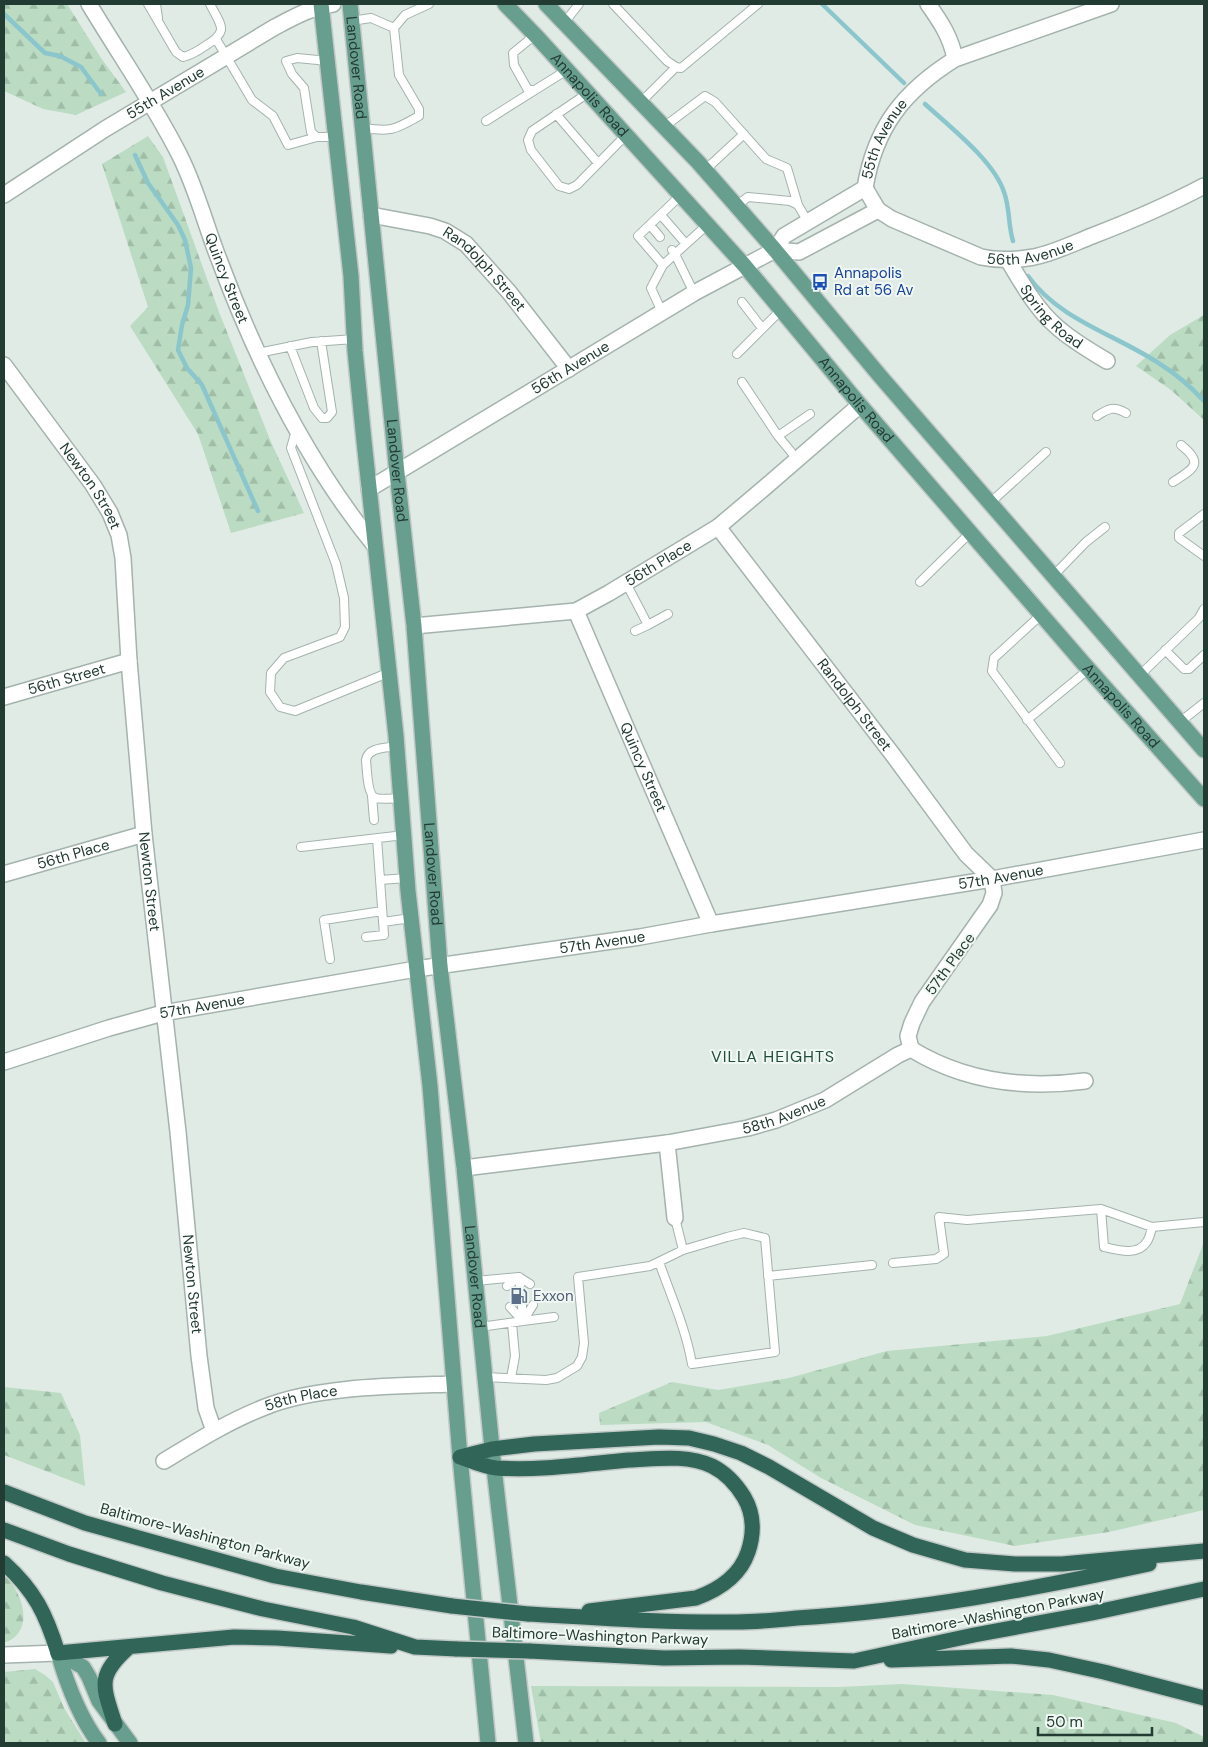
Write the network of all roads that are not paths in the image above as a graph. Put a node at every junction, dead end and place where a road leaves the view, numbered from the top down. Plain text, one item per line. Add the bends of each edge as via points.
1 (89, 4) edge
2 (148, 4) edge
3 (156, 4) edge
4 (210, 4) edge
5 (325, 4) edge
6 (350, 4) edge
7 (429, 4) edge
8 (505, 4) edge
9 (546, 4) edge
10 (579, 4) edge
11 (613, 4) edge
12 (758, 4) edge
13 (928, 4) edge
14 (1112, 4) edge
15 (158, 20) junction
16 (352, 21) junction
17 (564, 23) junction
18 (394, 28) junction
19 (536, 35) junction
20 (216, 40) junction
21 (226, 57) junction
22 (955, 59) junction
23 (203, 60) junction
24 (328, 61) junction
25 (676, 68) junction
26 (567, 70) junction
27 (535, 90) junction
28 (588, 93) junction
29 (641, 102) junction
30 (150, 104) junction
31 (556, 114) junction
32 (486, 121) dead end
33 (665, 126) junction
34 (362, 128) junction
35 (744, 134) junction
36 (626, 135) junction
37 (317, 137) junction
38 (336, 137) junction
39 (598, 163) junction
40 (705, 170) junction
41 (1204, 186) edge
42 (865, 188) junction
43 (4, 194) edge
44 (680, 195) junction
45 (798, 205) junction
46 (736, 206) junction
47 (878, 210) junction
48 (371, 215) junction
49 (661, 215) junction
50 (808, 222) junction
51 (650, 225) junction
52 (707, 225) junction
53 (660, 237) dead end
54 (686, 244) junction
55 (775, 250) junction
56 (674, 252) junction
57 (1008, 260) junction
58 (663, 265) junction
59 (744, 265) junction
60 (694, 293) junction
61 (742, 302) dead end
62 (781, 310) junction
63 (662, 312) junction
64 (762, 328) junction
65 (355, 339) junction
66 (321, 341) junction
67 (290, 346) junction
68 (258, 353) junction
69 (736, 354) dead end
70 (1107, 361) dead end
71 (4, 365) edge
72 (569, 369) junction
73 (742, 382) dead end
74 (860, 405) junction
75 (1126, 413) dead end
76 (810, 414) dead end
77 (1097, 416) dead end
78 (296, 430) junction
79 (778, 436) junction
80 (1181, 445) dead end
81 (1046, 452) dead end
82 (797, 459) junction
83 (396, 473) junction
84 (1173, 482) dead end
85 (369, 489) junction
86 (991, 502) junction
87 (1204, 514) edge
88 (718, 527) junction
89 (1105, 528) dead end
90 (971, 532) junction
91 (375, 546) junction
92 (1204, 556) edge
93 (1054, 576) junction
94 (920, 582) dead end
95 (626, 583) junction
96 (1204, 608) edge
97 (576, 611) junction
98 (668, 614) dead end
99 (1042, 614) junction
100 (648, 625) junction
101 (414, 626) junction
102 (635, 632) dead end
103 (1165, 650) junction
104 (1204, 655) edge
105 (128, 661) junction
106 (1089, 668) junction
107 (390, 672) junction
108 (1140, 675) junction
109 (4, 697) edge
110 (1204, 702) edge
111 (1027, 720) junction
112 (1180, 722) junction
113 (397, 746) junction
114 (1204, 750) edge
115 (1060, 763) dead end
116 (372, 796) junction
117 (401, 798) junction
118 (1204, 799) edge
119 (374, 820) dead end
120 (144, 834) junction
121 (404, 835) junction
122 (378, 838) junction
123 (1204, 840) edge
124 (301, 847) dead end
125 (4, 874) edge
126 (407, 878) junction
127 (992, 879) junction
128 (380, 880) junction
129 (382, 911) junction
130 (411, 918) junction
131 (383, 922) junction
132 (711, 924) junction
133 (366, 937) dead end
134 (330, 959) dead end
135 (440, 966) junction
136 (416, 969) junction
137 (163, 1013) junction
138 (911, 1049) junction
139 (4, 1062) edge
140 (1085, 1081) dead end
141 (667, 1143) junction
142 (464, 1168) junction
143 (1101, 1210) junction
144 (675, 1218) joint
145 (1204, 1222) edge
146 (1152, 1227) junction
147 (683, 1250) junction
148 (659, 1262) junction
149 (892, 1263) dead end
150 (872, 1265) dead end
151 (768, 1276) junction
152 (475, 1281) junction
153 (519, 1281) junction
154 (530, 1284) dead end
155 (507, 1286) dead end
156 (533, 1305) dead end
157 (522, 1306) dead end
158 (510, 1307) dead end
159 (554, 1318) dead end
160 (523, 1321) junction
161 (512, 1323) junction
162 (480, 1327) junction
163 (485, 1377) junction
164 (511, 1378) junction
165 (454, 1384) junction
166 (214, 1431) junction
167 (492, 1449) junction
168 (460, 1457) junction
169 (164, 1462) dead end
170 (494, 1468) junction
171 (4, 1492) edge
172 (4, 1530) edge
173 (1204, 1552) edge
174 (4, 1564) edge
175 (1204, 1589) edge
176 (548, 1616) junction
177 (129, 1647) junction
178 (415, 1647) junction
179 (58, 1653) junction
180 (4, 1655) edge
181 (854, 1661) junction
182 (1204, 1698) edge
183 (114, 1724) junction
184 (99, 1743) edge
185 (130, 1743) edge
186 (488, 1743) edge
187 (526, 1743) edge

1 - 30 street, Quincy Street
2 - 15 lane
3 - 15 lane
4 - 20 lane via 221,27 221,34
5 - 21 street, 55th Avenue via 275,27
5 - 24 main road, Landover Road
6 - 16 main road, Landover Road
7 - 18 lane via 405,15
8 - 19 main road, Annapolis Road
9 - 17 main road, Annapolis Road
10 - 17 lane
11 - 25 lane
12 - 25 lane via 681,68
13 - 22 street via 943,25
14 - 22 street, 55th Avenue
15 - 23 lane via 176,52 183,57
16 - 18 lane via 371,18
16 - 34 main road, Landover Road
17 - 29 main road, Annapolis Road
18 - 34 lane via 399,75 419,109 419,116 386,131
19 - 26 main road, Annapolis Road
19 - 27 lane via 513,53 514,65 528,90
20 - 21 lane
20 - 23 lane
21 - 23 street, 55th Avenue
21 - 37 lane via 252,100 273,116 288,145
22 - 42 street, 55th Avenue via 933,72 902,102 880,136
23 - 30 street, 55th Avenue
24 - 37 lane via 297,58 286,61 304,88 311,132
24 - 38 main road, Landover Road
25 - 29 lane
26 - 27 lane
26 - 28 main road, Annapolis Road
27 - 32 lane
28 - 31 lane
28 - 36 main road, Annapolis Road
29 - 33 main road, Annapolis Road
30 - 43 street, 55th Avenue
30 - 68 street, Quincy Street via 180,156 197,195 219,261
31 - 39 lane
31 - 39 lane via 532,131 528,140 531,150 559,186 569,189
33 - 35 lane via 705,96 715,102
33 - 40 main road, Annapolis Road
34 - 48 main road, Landover Road
35 - 40 lane
35 - 45 lane via 766,159 787,168
36 - 39 lane
36 - 44 main road, Annapolis Road
37 - 38 lane
38 - 65 main road, Landover Road
40 - 46 main road, Annapolis Road
41 - 57 street, 56th Avenue via 1172,203 1079,241 1036,257
42 - 47 street, 56th Avenue
42 - 50 street, 55th Avenue
44 - 49 lane
44 - 52 main road, Annapolis Road
45 - 46 lane via 790,201 748,197
45 - 50 lane
46 - 55 main road, Annapolis Road
47 - 55 street via 799,252
47 - 57 street, 56th Avenue via 959,248 994,260
48 - 72 street, Randolph Street via 430,226 466,244 509,292
48 - 83 main road, Landover Road
49 - 51 lane
49 - 54 lane
50 - 55 street, 55th Avenue via 784,236
51 - 53 lane
51 - 58 lane via 638,236
52 - 54 lane
52 - 59 main road, Annapolis Road
54 - 56 lane
55 - 59 street, 56th Avenue
55 - 86 main road, Annapolis Road
56 - 58 lane
56 - 60 lane
57 - 70 street, Spring Road via 1054,325
58 - 63 lane via 651,288
59 - 60 street, 56th Avenue
59 - 62 main road, Annapolis Road
60 - 63 street, 56th Avenue
61 - 64 lane
62 - 64 lane
62 - 74 main road, Annapolis Road
63 - 72 street, 56th Avenue
64 - 69 lane
65 - 66 lane
65 - 85 main road, Landover Road
66 - 67 lane
66 - 67 lane via 332,412 327,418 322,418 314,408
67 - 68 lane
68 - 78 street, Quincy Street
71 - 105 street, Newton Street via 110,513 123,558
72 - 83 street, 56th Avenue
73 - 79 lane
74 - 82 street, 56th Place
74 - 90 main road, Annapolis Road
75 - 77 lane via 1118,408 1107,409
76 - 79 lane
78 - 91 street, Quincy Street via 348,513
78 - 107 lane via 291,448 336,564 344,598 345,627 340,637 284,658 271,673 270,692 280,707 295,711
79 - 82 lane
80 - 84 lane via 1191,453 1194,464
81 - 86 lane
82 - 88 street, 56th Place
83 - 85 street, 56th Avenue
83 - 101 main road, Landover Road
85 - 91 main road, Landover Road
86 - 93 main road, Annapolis Road
87 - 92 lane via 1179,533 1179,538
88 - 95 street, 56th Place
88 - 127 street, Randolph Street via 966,854
89 - 93 lane via 1086,542
90 - 94 lane
90 - 99 main road, Annapolis Road
91 - 107 main road, Landover Road
93 - 108 main road, Annapolis Road
95 - 97 street, 56th Place
95 - 100 lane
96 - 103 lane via 1199,618
97 - 101 street, 56th Place
97 - 132 street, Quincy Street
98 - 100 lane
99 - 106 main road, Annapolis Road
99 - 111 lane via 994,658 992,672
100 - 102 lane
101 - 135 main road, Landover Road
103 - 104 lane via 1184,670
103 - 108 lane
105 - 109 street, 56th Street
105 - 120 street, Newton Street
106 - 111 lane
106 - 118 main road, Annapolis Road
107 - 113 main road, Landover Road
108 - 112 main road, Annapolis Road
110 - 112 lane
111 - 115 lane
112 - 114 main road, Annapolis Road
113 - 116 lane via 372,750 366,756
113 - 117 main road, Landover Road
116 - 117 lane
116 - 119 lane
117 - 121 main road, Landover Road
120 - 125 street, 56th Place
120 - 137 street, Newton Street
121 - 122 lane
121 - 126 main road, Landover Road
122 - 124 lane
122 - 128 lane
123 - 127 street, 57th Avenue
126 - 128 lane
126 - 130 main road, Landover Road
127 - 132 street, 57th Avenue
127 - 138 street, 57th Place via 994,893 990,906 927,995 912,1023 908,1036
128 - 129 lane
129 - 131 lane
129 - 134 lane via 324,920
130 - 131 lane
130 - 136 main road, Landover Road
131 - 133 lane via 384,934
132 - 135 street, 57th Avenue
135 - 136 street, 57th Avenue
135 - 142 main road, Landover Road
136 - 137 street, 57th Avenue
136 - 165 main road, Landover Road via 430,1086
137 - 139 street, 57th Avenue
137 - 166 street, Newton Street via 202,1383
138 - 140 street via 948,1068 1003,1083 1037,1085
138 - 141 street, 58th Avenue via 825,1100 776,1120
141 - 142 street, 58th Avenue
141 - 144 street
142 - 152 main road, Landover Road
143 - 146 lane
143 - 146 lane via 1104,1247 1137,1250 1146,1243
143 - 149 lane via 967,1220 939,1217 944,1254 936,1259
144 - 147 lane
145 - 146 lane
147 - 148 lane
147 - 151 lane via 744,1233 765,1238
148 - 151 lane via 680,1318 692,1364 775,1352
148 - 164 lane via 578,1277 584,1343 577,1366 557,1378
150 - 151 lane
152 - 153 lane
152 - 162 main road, Landover Road
153 - 154 lane
153 - 155 lane
156 - 160 lane
157 - 160 lane
158 - 160 lane
159 - 160 lane
160 - 161 lane
161 - 162 lane
161 - 164 lane via 515,1356
162 - 163 main road, Landover Road
163 - 164 lane
163 - 167 main road, Landover Road
165 - 166 street, 58th Place via 332,1391 290,1399 266,1406
165 - 168 main road, Landover Road
166 - 169 street, 58th Place
167 - 168 highway
167 - 170 main road, Landover Road
167 - 173 highway via 659,1437 689,1438 741,1453 770,1467 873,1528 913,1545 965,1560 1062,1564
168 - 170 highway
168 - 186 main road, Landover Road
170 - 176 highway via 683,1459 720,1471 746,1501 752,1522 747,1554 735,1574 718,1588 696,1598
170 - 187 main road, Landover Road
171 - 176 highway, Baltimore-Washington Parkway, bridge via 85,1523 275,1576 452,1606
172 - 178 highway, Baltimore-Washington Parkway via 162,1583 263,1609 354,1627
173 - 176 highway, Baltimore-Washington Parkway via 964,1601 858,1614 738,1622
174 - 179 highway via 24,1581 38,1603
175 - 181 highway, Baltimore-Washington Parkway
177 - 178 highway via 243,1637
177 - 179 highway
177 - 183 highway via 114,1660 104,1681
178 - 181 highway, Baltimore-Washington Parkway, bridge via 664,1658
179 - 180 street
179 - 183 main road via 83,1667 99,1702
179 - 184 main road via 74,1699
181 - 182 highway via 1011,1656 1049,1660
183 - 185 main road

